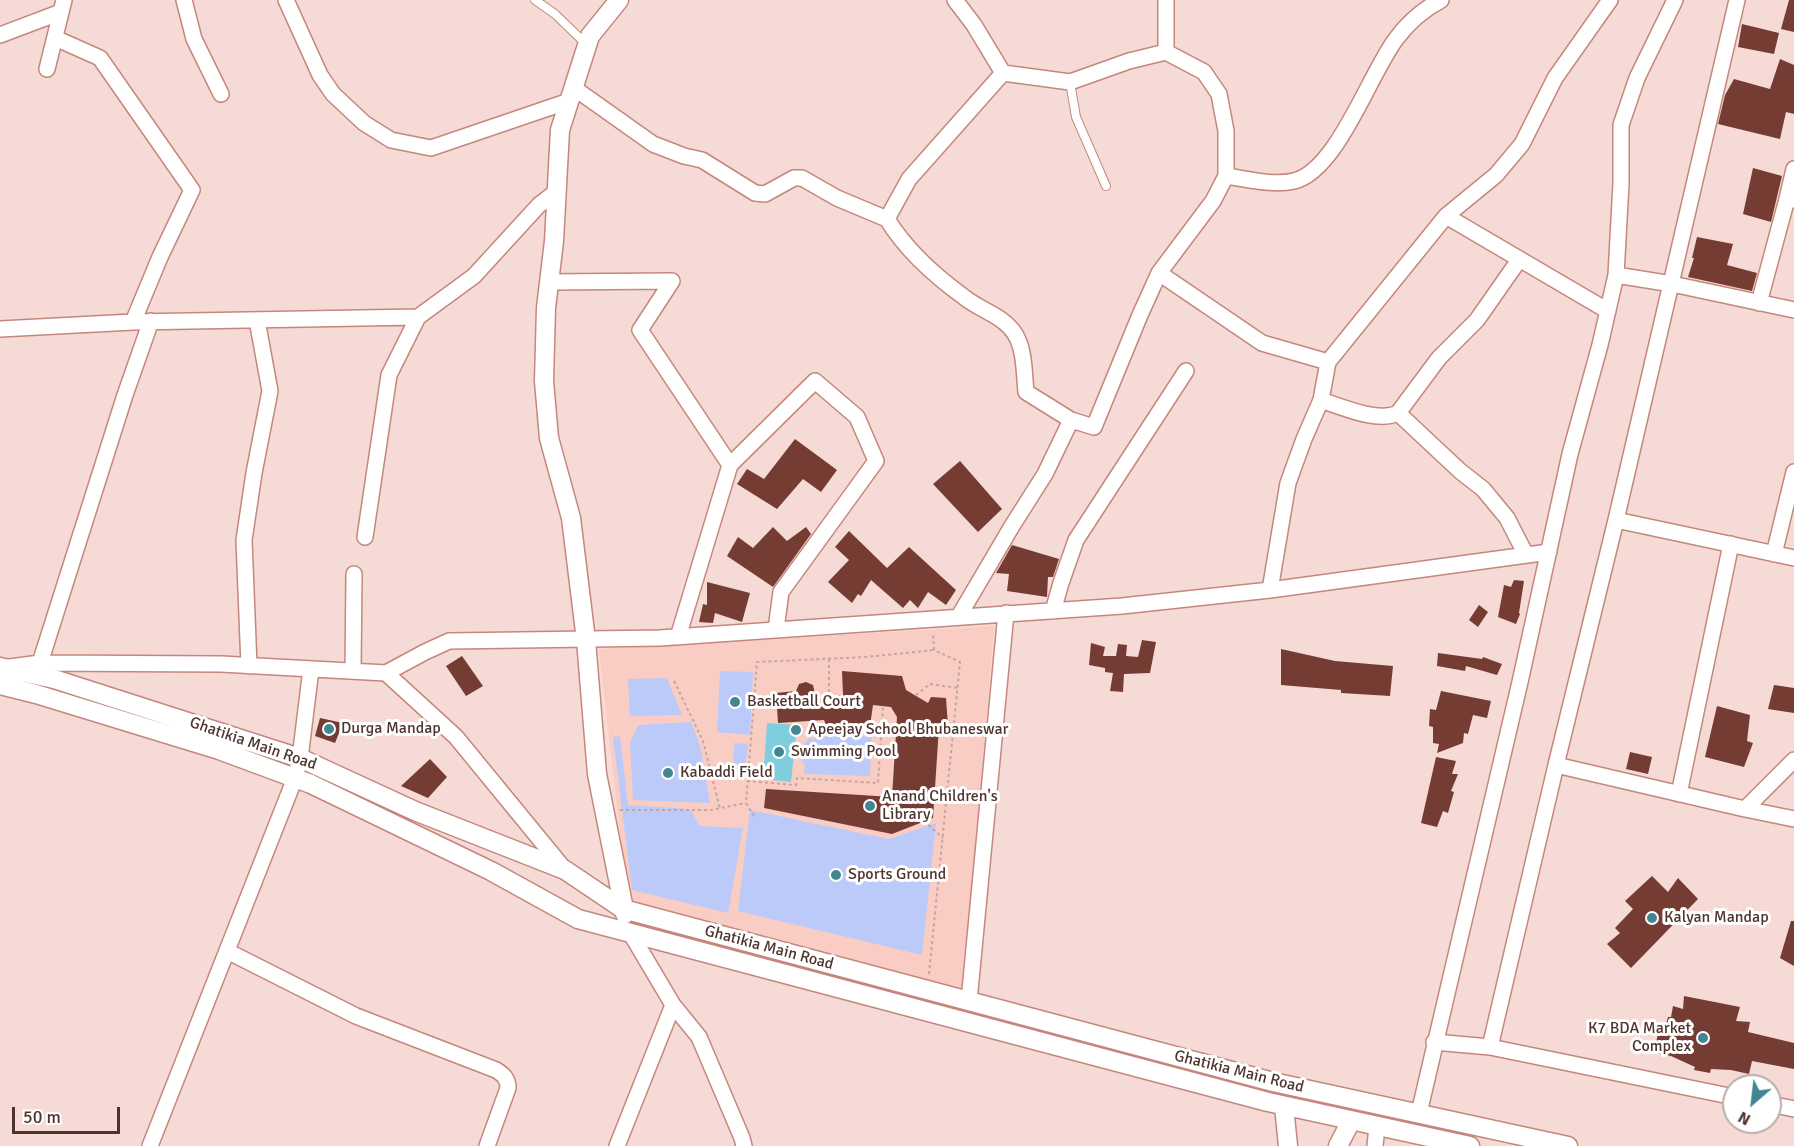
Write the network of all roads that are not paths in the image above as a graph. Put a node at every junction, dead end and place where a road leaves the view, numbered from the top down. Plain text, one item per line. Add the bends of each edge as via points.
1 (184, 0) edge
2 (286, 0) edge
3 (535, 0) edge
4 (955, 0) edge
5 (1166, 0) edge
6 (1441, 0) edge
7 (1610, 0) edge
8 (1675, 0) edge
9 (1737, 0) edge
10 (616, 1) edge
11 (62, 6) edge
12 (0, 35) edge
13 (55, 38) junction
14 (587, 45) junction
15 (1166, 52) junction
16 (47, 69) dead end
17 (1003, 73) junction
18 (1070, 82) junction
19 (221, 94) dead end
20 (571, 94) junction
21 (1794, 169) edge
22 (1226, 176) junction
23 (1106, 186) dead end
24 (556, 192) junction
25 (1790, 200) edge
26 (1446, 216) junction
27 (887, 219) junction
28 (1519, 260) junction
29 (1159, 273) junction
30 (1616, 275) junction
31 (549, 282) junction
32 (1672, 284) junction
33 (1759, 303) junction
34 (1794, 310) edge
35 (1608, 311) junction
36 (418, 317) junction
37 (257, 320) junction
38 (151, 321) junction
39 (133, 322) junction
40 (0, 328) edge
41 (1328, 362) junction
42 (1186, 371) dead end
43 (1321, 400) junction
44 (1398, 413) junction
45 (1071, 420) junction
46 (730, 465) junction
47 (1794, 472) edge
48 (1616, 520) junction
49 (365, 537) dead end
50 (1731, 544) junction
51 (1549, 552) junction
52 (1774, 554) junction
53 (1526, 555) junction
54 (1794, 558) edge
55 (354, 574) dead end
56 (1270, 590) junction
57 (1053, 610) junction
58 (1006, 613) junction
59 (959, 616) junction
60 (776, 629) junction
61 (678, 637) junction
62 (586, 640) junction
63 (40, 663) junction
64 (249, 666) junction
65 (311, 669) junction
66 (353, 671) junction
67 (1, 673) edge
68 (386, 673) junction
69 (300, 758) junction
70 (1794, 760) edge
71 (1556, 765) junction
72 (296, 778) junction
73 (1679, 794) junction
74 (1745, 809) junction
75 (1794, 819) edge
76 (565, 870) junction
77 (623, 909) junction
78 (631, 934) junction
79 (226, 951) junction
80 (969, 1001) junction
81 (673, 1005) junction
82 (1434, 1042) junction
83 (1490, 1047) junction
84 (1154, 1050) junction
85 (1149, 1070) junction
86 (1722, 1095) edge
87 (1284, 1106) junction
88 (1419, 1113) junction
89 (1351, 1121) junction
90 (1377, 1126) junction
91 (150, 1146) edge
92 (487, 1146) edge
93 (617, 1146) edge
94 (744, 1146) edge
95 (1288, 1146) edge
96 (1338, 1146) edge
97 (1375, 1146) edge
98 (1470, 1146) edge
99 (1568, 1146) edge

1 - 19 street via 194,39
2 - 20 street via 320,75 333,94 364,123 391,140 431,148
3 - 14 lane
4 - 17 street
5 - 15 street
6 - 22 street via 1396,38 1347,127 1320,165 1306,177 1269,183
7 - 26 street via 1555,78 1522,144 1496,175
8 - 30 street via 1636,78 1622,124
9 - 32 street
10 - 14 street
11 - 12 street
11 - 13 street
13 - 16 street
13 - 39 street via 100,58 192,190
14 - 20 street
15 - 18 street
15 - 22 street via 1204,72 1219,94 1226,131
17 - 18 street
17 - 27 street via 909,179
18 - 23 lane via 1076,117
20 - 24 street via 560,130
20 - 27 street via 653,144 702,160 756,193 765,194 794,178 802,178
21 - 25 street
22 - 29 street via 1213,201
24 - 31 street
24 - 36 street via 539,205 474,276
25 - 33 street
26 - 28 street
26 - 41 street
27 - 45 street via 898,237 936,274 965,299 1005,321 1017,336 1022,352 1026,392
28 - 35 street
28 - 44 street via 1478,320 1439,358
29 - 41 street via 1262,343
29 - 45 street via 1094,427
30 - 32 street
30 - 35 street
31 - 46 street via 672,281 640,330
31 - 62 street via 544,381 549,438 571,518
32 - 33 street
32 - 48 street
33 - 34 street
35 - 51 street
36 - 37 street
36 - 49 street via 389,375
37 - 38 street
37 - 64 street via 270,391 244,540
38 - 39 street
38 - 63 street
39 - 40 street
41 - 43 street
42 - 57 street via 1076,540
43 - 44 street via 1352,411 1391,417
43 - 56 street via 1288,483
44 - 53 street via 1483,489 1507,518
45 - 59 street via 1045,474
46 - 60 street via 815,381 857,417 876,461 781,592
46 - 61 street
47 - 52 street
48 - 50 street
48 - 71 street
50 - 52 street
50 - 73 street
51 - 53 street
51 - 82 street
52 - 54 street
53 - 56 street
55 - 66 street
56 - 57 street
57 - 58 street
58 - 59 street
58 - 80 street
59 - 60 street
60 - 61 street
61 - 62 street
62 - 68 street via 449,642
62 - 77 street via 597,774
63 - 64 street
63 - 67 street
64 - 65 street
65 - 66 street
65 - 69 street
66 - 68 street
67 - 69 street, Ghatikia Main Road via 54,679
67 - 72 street, Ghatikia Main Road via 36,694 207,746
68 - 76 street via 456,737
69 - 72 street
69 - 76 street, Ghatikia Main Road via 415,811
70 - 74 street
71 - 73 street
71 - 83 street
72 - 78 street, Ghatikia Main Road via 491,871 578,919
72 - 79 street
73 - 74 street
74 - 75 street
76 - 77 street, Ghatikia Main Road
77 - 78 street
77 - 80 street, Ghatikia Main Road
78 - 81 street
78 - 85 street, Ghatikia Main Road
79 - 91 street
79 - 92 street via 356,1016 503,1075 508,1088
80 - 84 street, Ghatikia Main Road
81 - 93 street
81 - 94 street via 699,1037
82 - 83 street
82 - 88 street
83 - 86 street
84 - 85 street
84 - 88 street, Ghatikia Main Road via 1273,1082
85 - 87 street, Ghatikia Main Road
87 - 89 street, Ghatikia Main Road
87 - 95 street
88 - 99 street, Ghatikia Main Road
89 - 90 street, Ghatikia Main Road
89 - 96 street
90 - 97 street
90 - 98 street, Ghatikia Main Road

